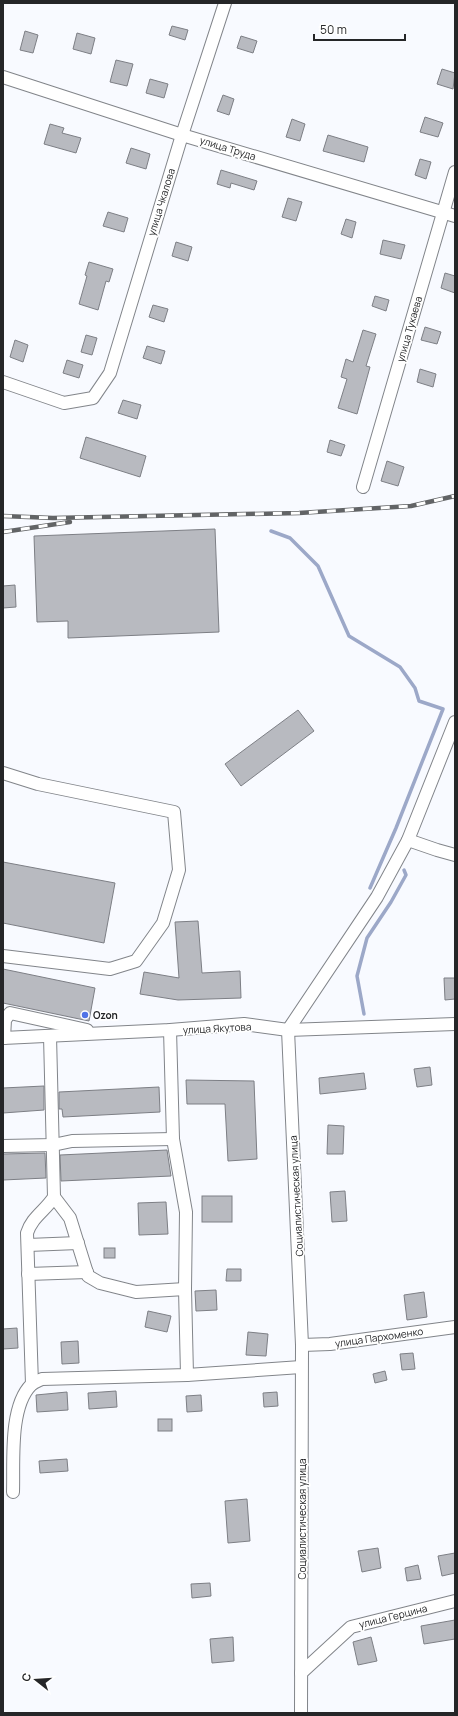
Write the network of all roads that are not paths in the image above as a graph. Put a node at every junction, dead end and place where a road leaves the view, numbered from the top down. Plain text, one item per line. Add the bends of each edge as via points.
1 (225, 3) edge
2 (3, 77) edge
3 (182, 135) junction
4 (455, 172) edge
5 (442, 212) junction
6 (455, 216) edge
7 (3, 382) edge
8 (363, 487) dead end
9 (455, 722) edge
10 (3, 774) edge
11 (408, 840) junction
12 (455, 855) edge
13 (3, 956) edge
14 (455, 1024) edge
15 (170, 1030) junction
16 (288, 1030) junction
17 (103, 1033) junction
18 (50, 1036) junction
19 (4, 1038) edge
20 (173, 1139) junction
21 (53, 1145) junction
22 (3, 1146) edge
23 (54, 1198) junction
24 (78, 1243) junction
25 (28, 1245) junction
26 (87, 1272) junction
27 (28, 1274) junction
28 (185, 1289) junction
29 (455, 1327) edge
30 (302, 1345) junction
31 (301, 1367) junction
32 (188, 1375) junction
33 (32, 1384) junction
34 (13, 1492) dead end
35 (455, 1601) edge
36 (301, 1673) junction
37 (301, 1713) edge

1 - 3 street, улица Чкалова
2 - 3 street, улица Труда
3 - 5 street, улица Труда
3 - 7 street, улица Чкалова via 110,373 93,398 64,403
4 - 5 street, улица Тукаева
5 - 6 street, улица Труда
5 - 8 street, улица Тукаева
9 - 11 street
10 - 13 street via 38,784 174,812 178,870 162,923 136,960 110,969
11 - 12 street
11 - 16 street via 377,897
14 - 16 street, улица Якутова
15 - 16 street, улица Якутова via 244,1024
15 - 17 street, улица Якутова
15 - 20 street
16 - 30 street, Социалистическая улица
17 - 18 street, улица Якутова
17 - 19 street via 10,1013 6,1020
18 - 19 street, улица Якутова
18 - 21 street
20 - 21 street via 72,1141
20 - 28 street via 186,1212
21 - 22 street
21 - 23 street
23 - 24 street via 70,1218
23 - 25 street via 30,1225 27,1233
24 - 25 street
24 - 26 street
25 - 27 street
26 - 27 street
26 - 28 street via 88,1276 100,1283 136,1292
27 - 33 street
28 - 32 street
29 - 30 street, улица Пархоменко via 330,1344
30 - 31 street, Социалистическая улица
31 - 32 street
31 - 36 street, Социалистическая улица
32 - 33 street via 56,1379
33 - 34 street via 23,1397 16,1415
35 - 36 street, улица Герцина via 351,1627
36 - 37 street, Социалистическая улица

